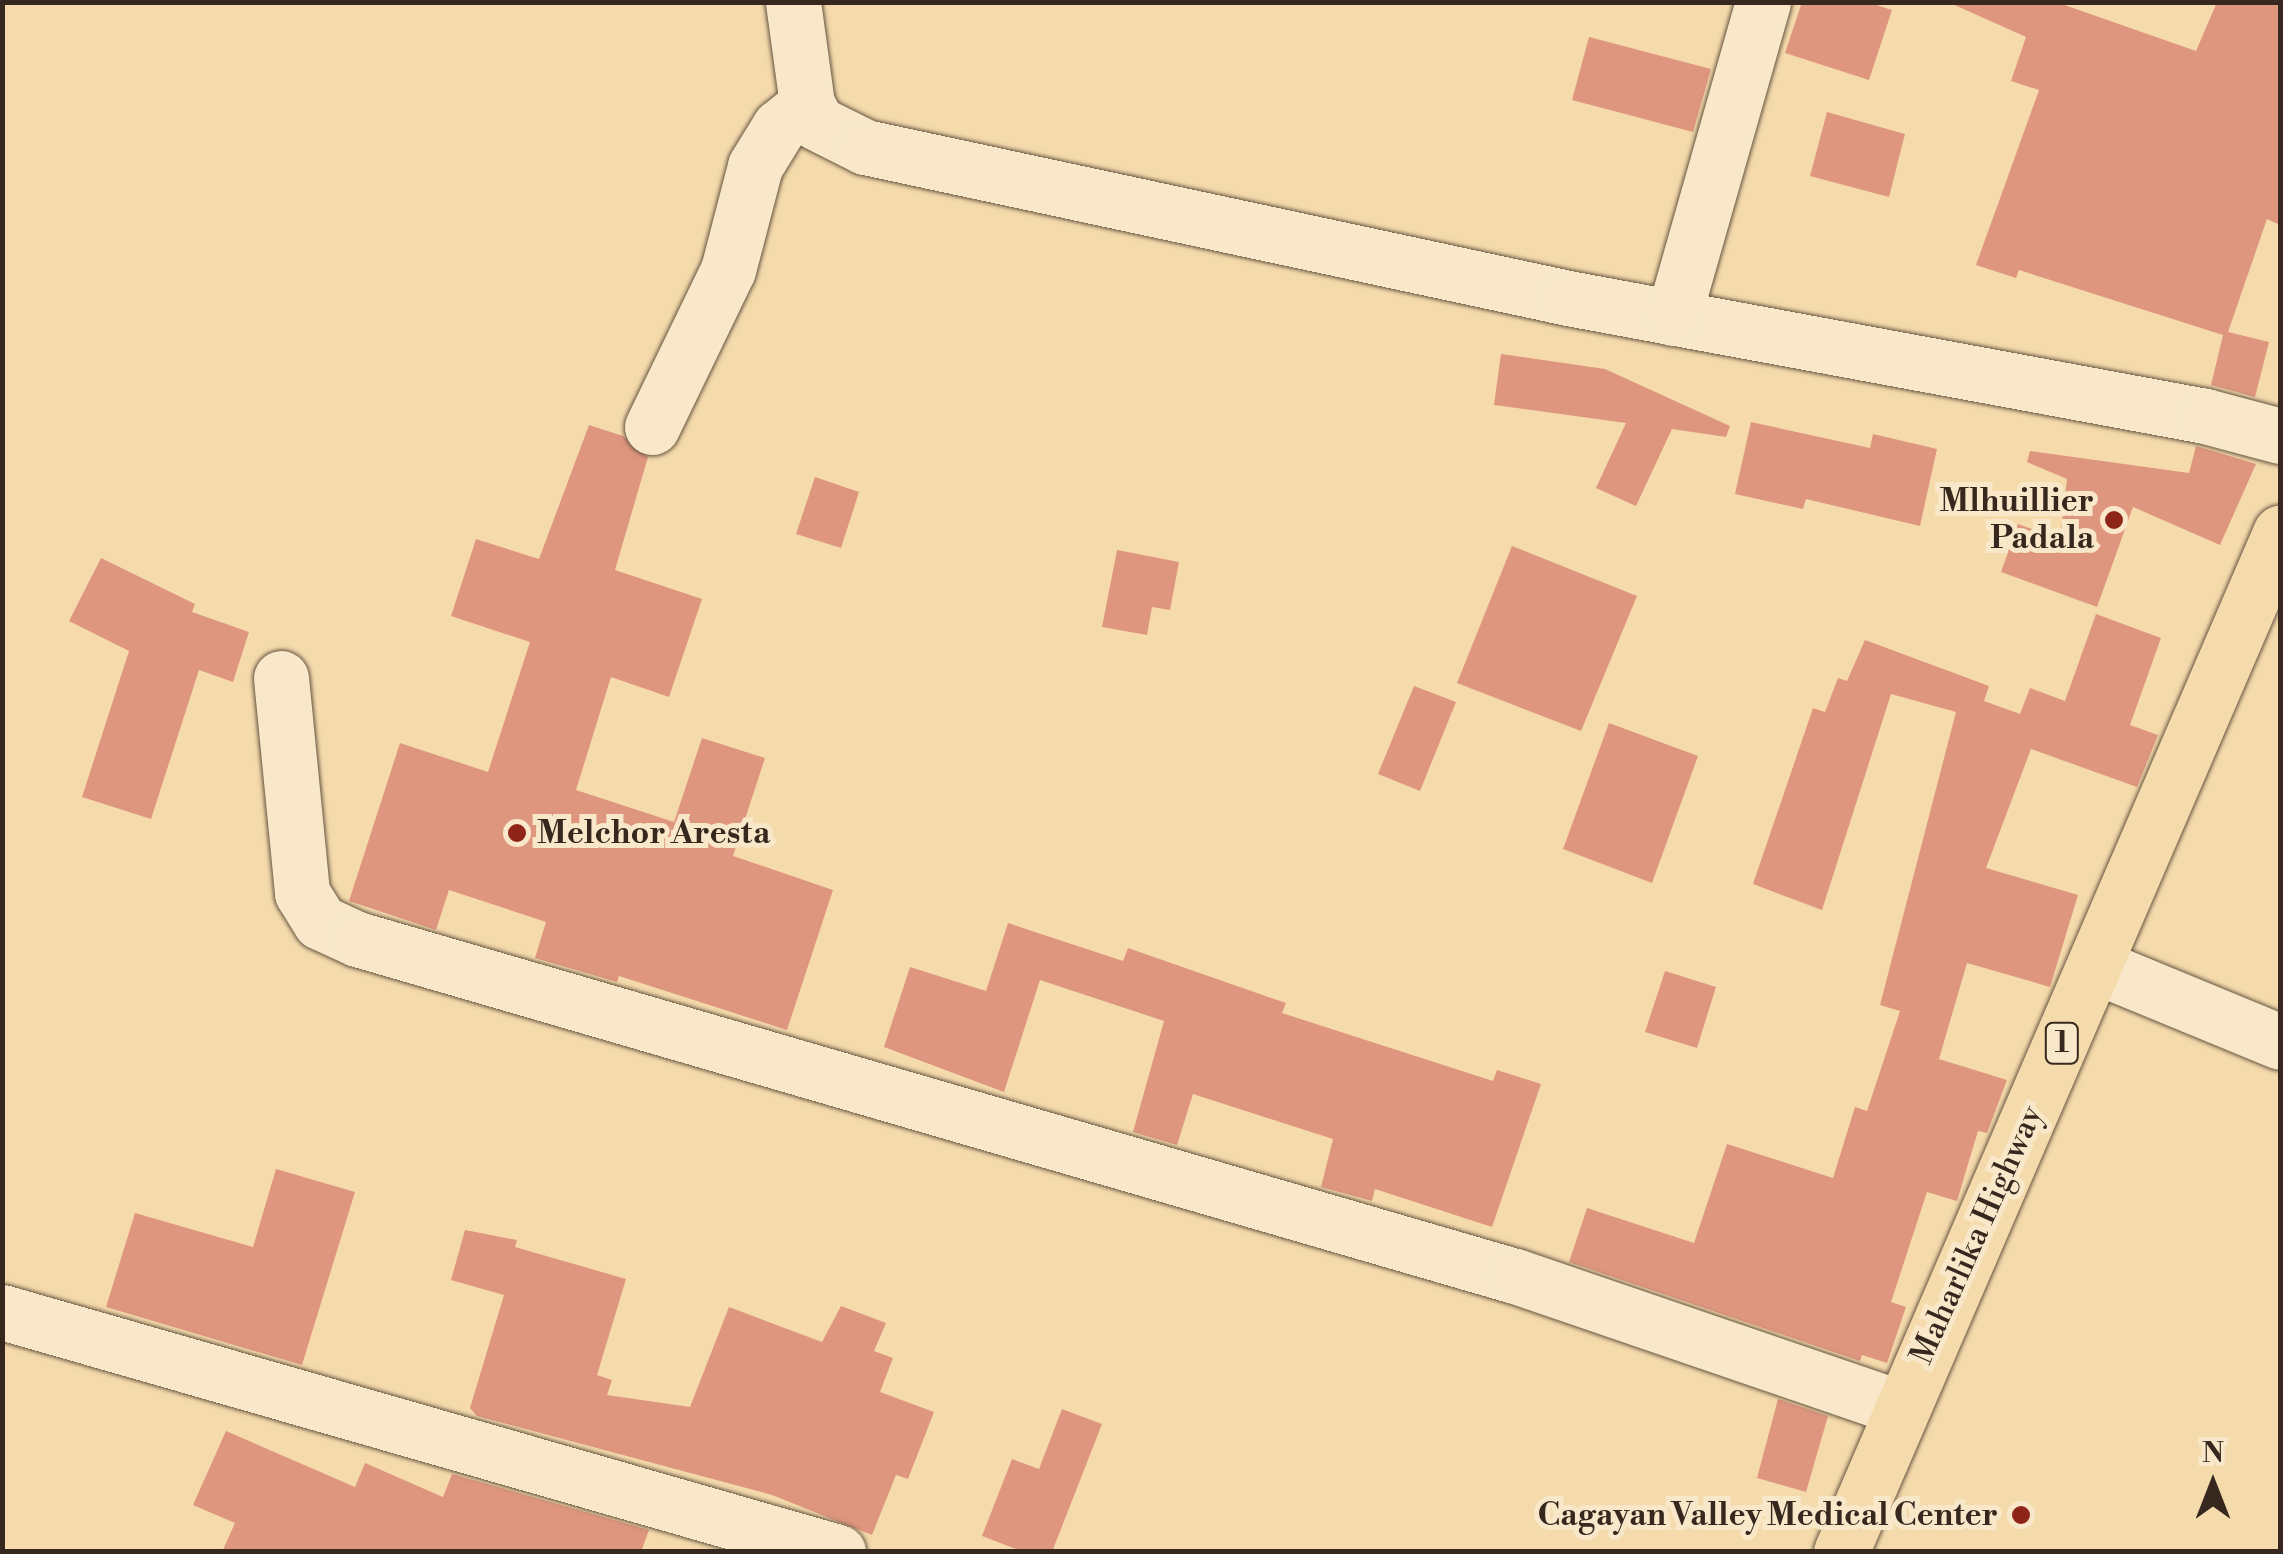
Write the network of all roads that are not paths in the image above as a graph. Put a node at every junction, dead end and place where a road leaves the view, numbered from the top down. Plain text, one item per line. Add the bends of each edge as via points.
1 (793, 2) edge
2 (1763, 2) edge
3 (807, 104) junction
4 (1673, 318) junction
5 (652, 426) dead end
6 (2280, 436) edge
7 (2280, 533) edge
8 (281, 678) dead end
9 (2096, 966) junction
10 (2280, 1042) edge
11 (2, 1312) edge
12 (1900, 1408) junction
13 (838, 1552) edge
14 (1841, 1552) edge

1 - 3 street
2 - 4 street
3 - 4 street via 816,123 865,147
3 - 5 street via 779,128 756,166 728,270
4 - 6 street via 2205,416
7 - 9 highway, Maharlika Highway / 1
8 - 12 street via 302,894 320,922 357,939 1496,1270
9 - 10 street
9 - 12 highway, Maharlika Highway / 1
11 - 13 street
12 - 14 highway, Maharlika Highway / 1

